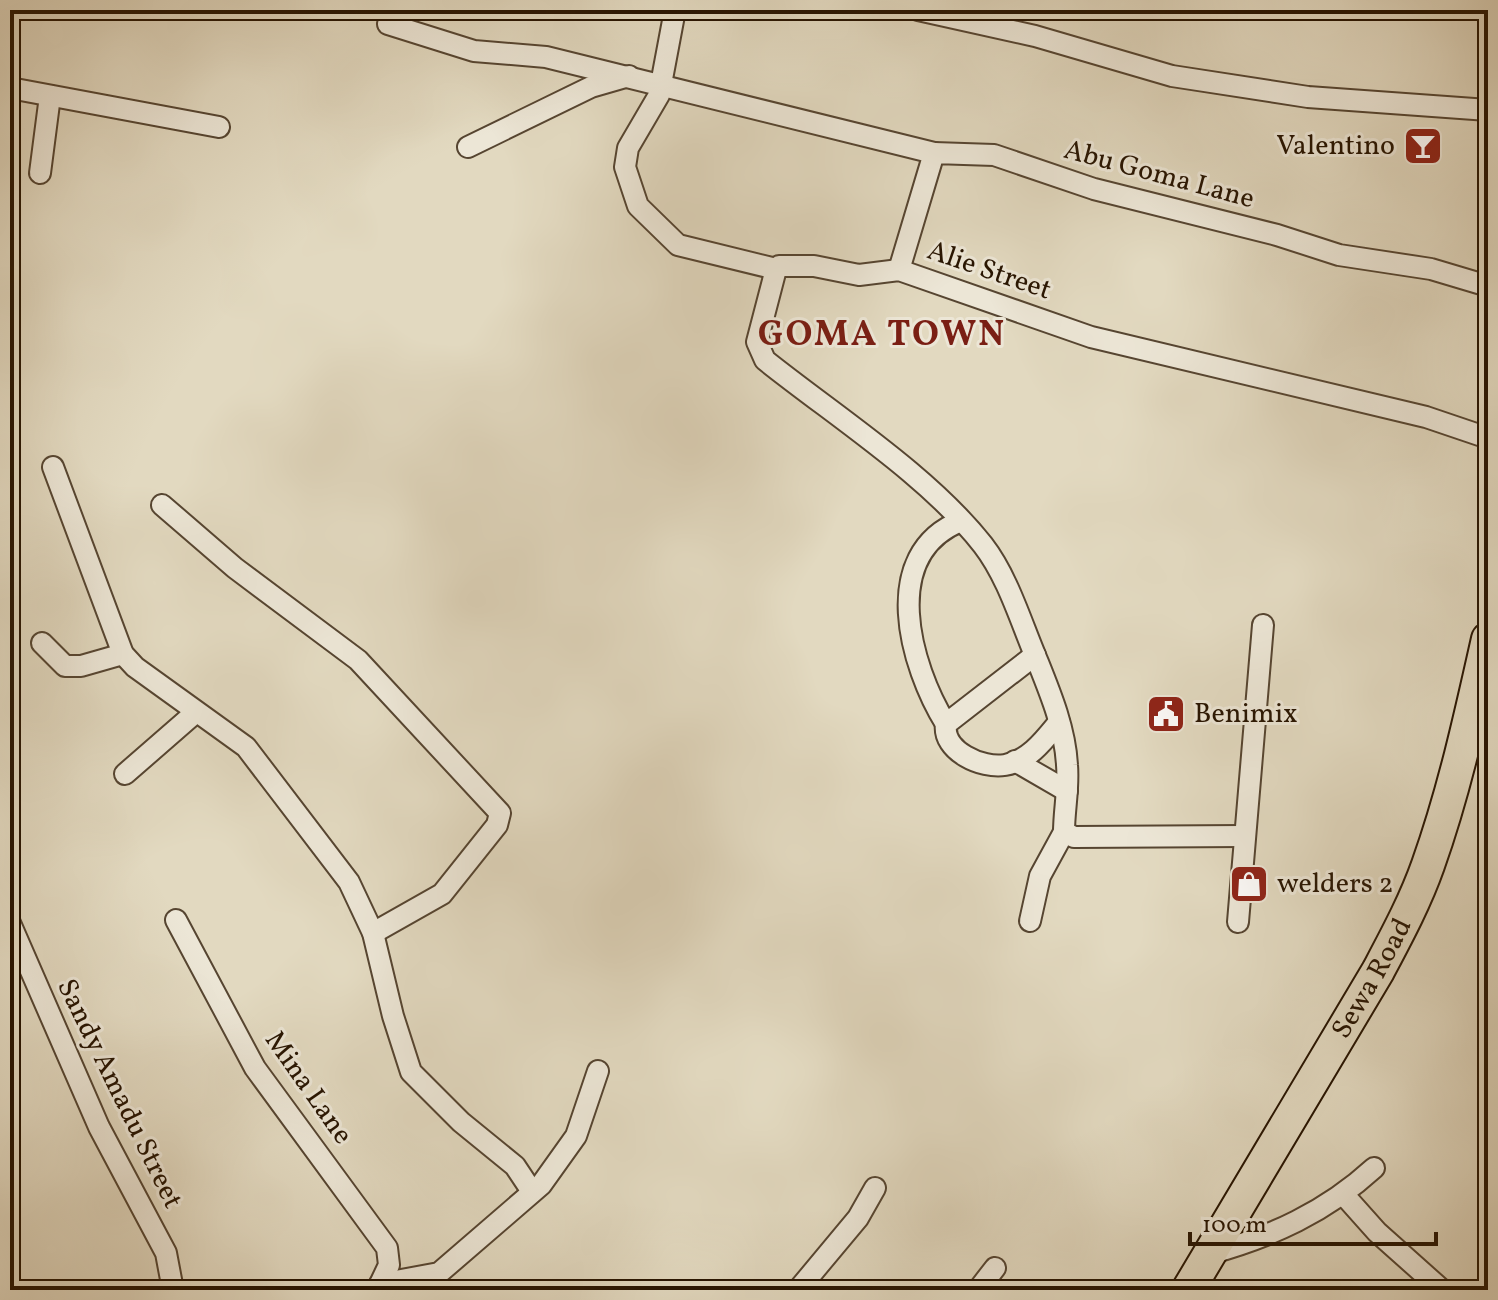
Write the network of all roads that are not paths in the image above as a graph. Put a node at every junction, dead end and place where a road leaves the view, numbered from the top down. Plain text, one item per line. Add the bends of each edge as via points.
1 (675, 10) edge
2 (918, 10) edge
3 (388, 24) dead end
4 (631, 76) junction
5 (661, 83) junction
6 (10, 88) edge
7 (50, 96) junction
8 (1488, 110) edge
9 (219, 127) dead end
10 (468, 147) dead end
11 (934, 153) junction
12 (40, 173) dead end
13 (776, 269) junction
14 (899, 270) junction
15 (1488, 286) edge
16 (1488, 438) edge
17 (53, 467) dead end
18 (162, 505) dead end
19 (961, 521) junction
20 (1263, 625) dead end
21 (1488, 639) edge
22 (42, 643) dead end
23 (123, 654) junction
24 (1035, 655) junction
25 (195, 713) junction
26 (1059, 722) junction
27 (946, 724) junction
28 (1015, 761) junction
29 (125, 774) dead end
30 (1067, 791) junction
31 (1064, 832) junction
32 (1244, 836) junction
33 (176, 920) dead end
34 (1030, 921) dead end
35 (1238, 922) dead end
36 (10, 923) edge
37 (373, 933) junction
38 (598, 1071) dead end
39 (1374, 1168) dead end
40 (875, 1188) dead end
41 (531, 1190) junction
42 (1344, 1195) junction
43 (1209, 1254) junction
44 (995, 1268) dead end
45 (378, 1287) edge
46 (173, 1290) edge
47 (798, 1290) edge
48 (978, 1290) edge
49 (1188, 1290) edge
50 (1442, 1290) edge

1 - 5 street, Alie Street
2 - 8 street via 1035,36 1172,76 1308,97
3 - 4 street, Abu Goma Lane via 474,51 546,57
4 - 5 street, Abu Goma Lane
4 - 10 street via 591,87
5 - 11 street, Abu Goma Lane
5 - 13 street, Alie Street via 628,148 625,167 638,206 678,245
6 - 7 street
7 - 9 street
7 - 12 street
11 - 14 street
11 - 15 street, Abu Goma Lane via 994,155 1094,189 1339,255 1431,269
13 - 14 street, Alie Street via 814,266 859,275
13 - 19 street via 757,342 765,360 898,464
14 - 16 street, Alie Street via 1091,337 1426,417
17 - 23 street
18 - 37 street via 235,568 358,660 500,813 497,825 442,894
19 - 24 street via 984,547
19 - 27 street via 943,528 924,546 914,568 908,613 924,682
20 - 32 street
21 - 43 main road, Sewa Road via 1448,805 1406,917
22 - 23 street via 65,666
23 - 25 street
24 - 26 street
24 - 27 street
25 - 29 street
25 - 37 street via 246,747 349,882
26 - 28 street via 1035,751
26 - 30 street
27 - 28 street via 950,746 966,757 1004,766
28 - 30 street
30 - 31 street
31 - 32 street via 1074,837
31 - 34 street via 1040,876
32 - 35 street
33 - 45 street, Mina Lane via 255,1068 387,1248 389,1265
36 - 46 street, Sandy Amadu Street via 99,1127 166,1253
37 - 41 street via 411,1072 515,1166
38 - 41 street via 576,1136 541,1185
39 - 42 street
40 - 47 street via 858,1218
41 - 45 street via 439,1273
42 - 43 street via 1265,1238
42 - 50 street
43 - 49 main road, Sewa Road
44 - 48 street

